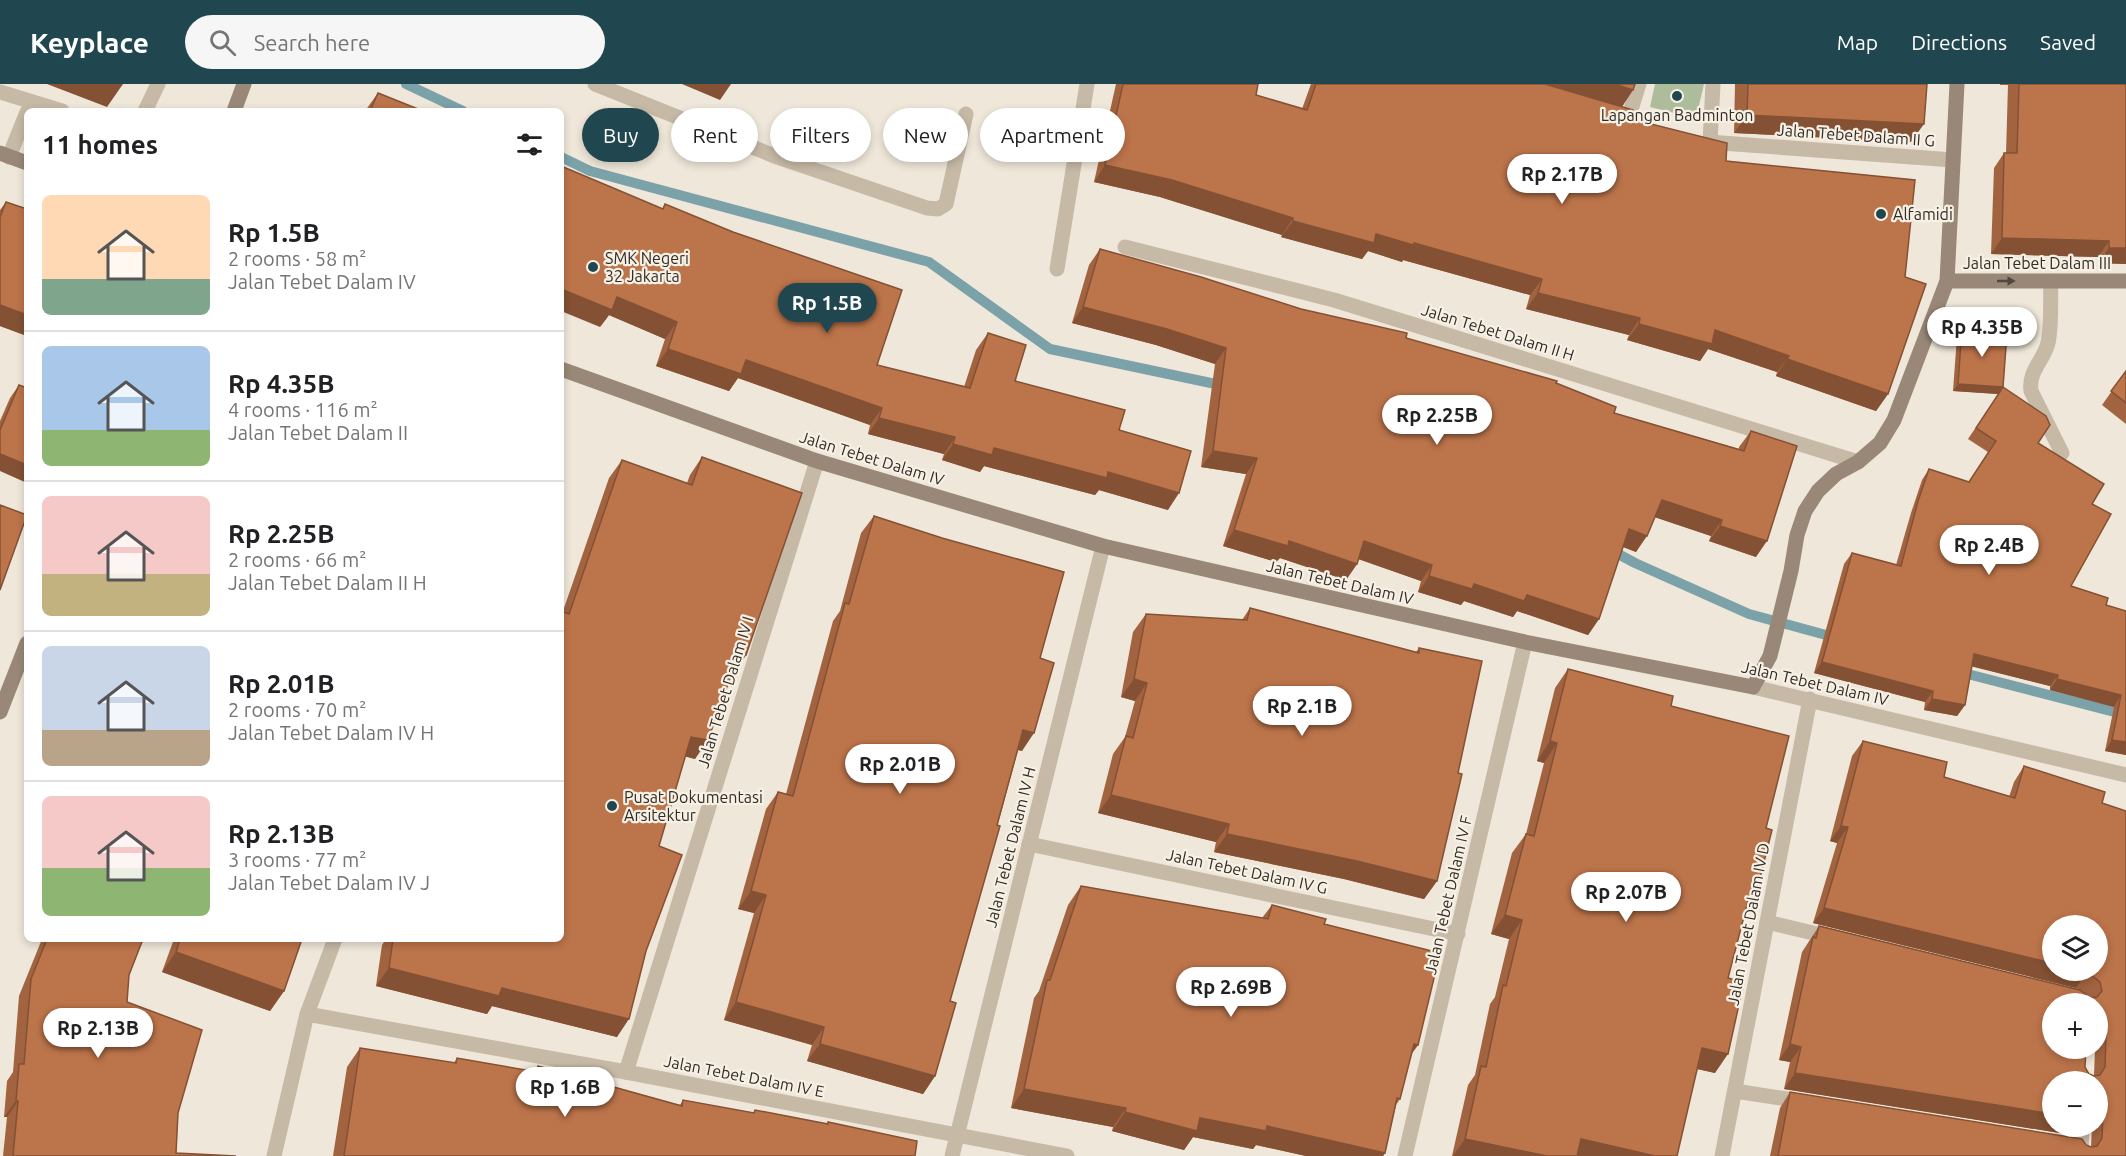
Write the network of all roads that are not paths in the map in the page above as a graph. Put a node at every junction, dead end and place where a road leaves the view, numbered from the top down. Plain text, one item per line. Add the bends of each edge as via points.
1 (158, 84) edge
2 (244, 84) edge
3 (595, 84) edge
4 (1087, 84) edge
5 (1639, 84) edge
6 (1713, 84) edge
7 (1957, 84) edge
8 (0, 92) edge
9 (28, 108) edge
10 (146, 108) edge
11 (235, 108) edge
12 (24, 116) edge
13 (1628, 118) edge
14 (1689, 137) edge
15 (1710, 143) junction
16 (4, 155) edge
17 (1953, 160) junction
18 (955, 162) edge
19 (24, 163) edge
20 (1125, 247) dead end
21 (1056, 269) dead end
22 (1947, 281) junction
23 (2051, 281) junction
24 (2126, 281) edge
25 (564, 370) edge
26 (2062, 453) dead end
27 (817, 461) junction
28 (1858, 462) junction
29 (1103, 546) junction
30 (1526, 642) junction
31 (24, 651) edge
32 (1753, 687) junction
33 (1810, 699) junction
34 (0, 712) edge
35 (2126, 775) edge
36 (1029, 844) junction
37 (1767, 922) junction
38 (1458, 934) junction
39 (1847, 941) edge
40 (334, 942) edge
41 (307, 1014) junction
42 (626, 1072) junction
43 (1735, 1091) junction
44 (1816, 1104) edge
45 (956, 1135) junction
46 (274, 1156) edge
47 (952, 1156) edge
48 (1067, 1156) edge
49 (1405, 1156) edge
50 (1722, 1156) edge

1 - 10 street
2 - 11 street
3 - 18 street via 777,158 927,208 938,209 946,204
4 - 21 street
5 - 13 street
6 - 15 street
7 - 17 street
8 - 9 street
12 - 16 street
14 - 15 street, Jalan Tebet Dalam II G
15 - 17 street, Jalan Tebet Dalam II G
16 - 19 street
17 - 22 street
20 - 28 street, Jalan Tebet Dalam II H via 1334,300
22 -> 23 street, Jalan Tebet Dalam III
22 - 28 street via 1894,420 1880,443
23 - 24 street, Jalan Tebet Dalam III
23 - 26 street via 2048,344 2030,383
25 - 27 street, Jalan Tebet Dalam IV
27 - 29 street, Jalan Tebet Dalam IV
27 - 42 street, Jalan Tebet Dalam IV I
28 - 32 street via 1836,474 1805,510 1770,656
29 - 30 street, Jalan Tebet Dalam IV
29 - 36 street, Jalan Tebet Dalam IV H
30 - 32 street, Jalan Tebet Dalam IV
30 - 38 street, Jalan Tebet Dalam IV F
31 - 34 street
32 - 33 street, Jalan Tebet Dalam IV
33 - 35 street, Jalan Tebet Dalam IV
33 - 37 street, Jalan Tebet Dalam IV D
36 - 38 street, Jalan Tebet Dalam IV G
36 - 45 street, Jalan Tebet Dalam IV H
37 - 39 street
37 - 43 street, Jalan Tebet Dalam IV D
38 - 49 street, Jalan Tebet Dalam IV F
40 - 41 street
41 - 42 street, Jalan Tebet Dalam IV E
41 - 46 street
42 - 45 street, Jalan Tebet Dalam IV E
43 - 44 street
43 - 50 street, Jalan Tebet Dalam IV D
45 - 47 street, Jalan Tebet Dalam IV H
45 - 48 street, Jalan Tebet Dalam IV E

